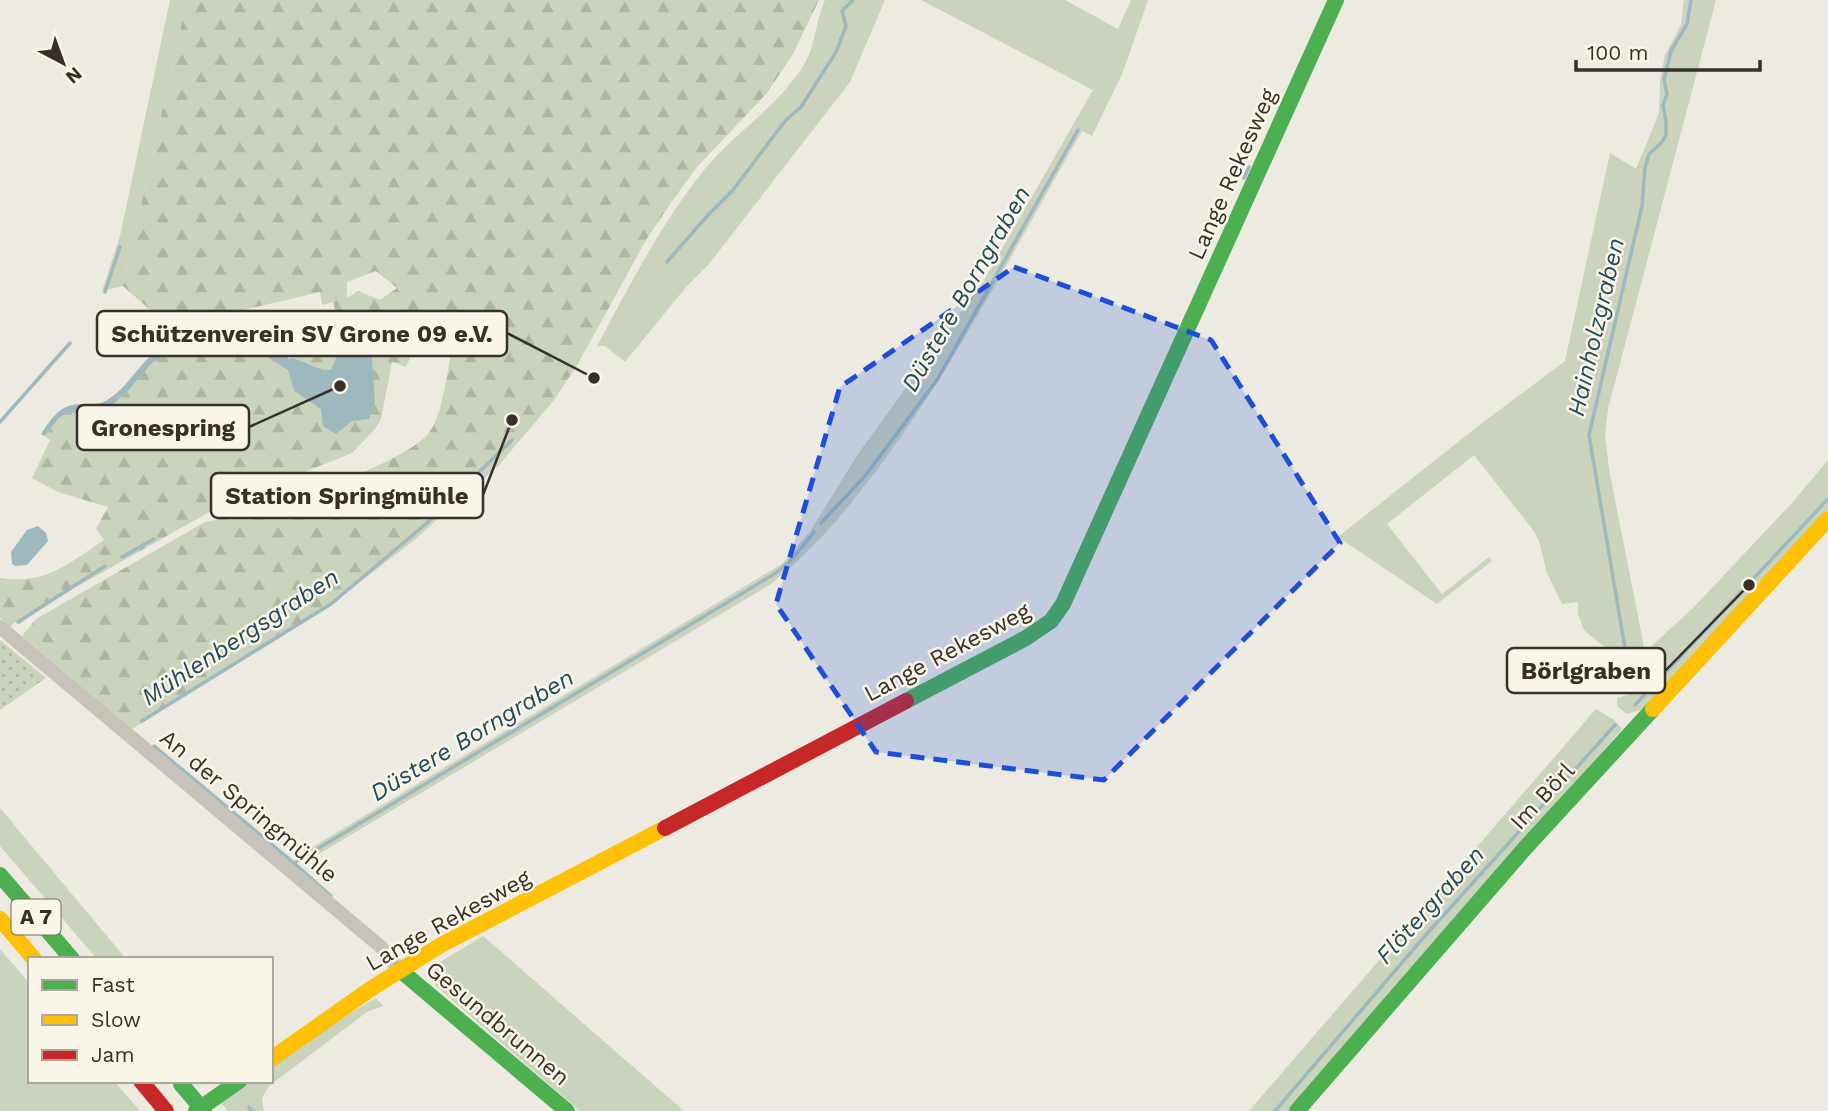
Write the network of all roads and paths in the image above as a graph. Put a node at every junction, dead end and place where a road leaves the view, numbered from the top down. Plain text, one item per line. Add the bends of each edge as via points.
1 (1336, 0) edge
2 (1828, 519) edge
3 (0, 627) edge
4 (0, 876) edge
5 (0, 919) edge
6 (32, 957) edge
7 (70, 957) edge
8 (400, 970) junction
9 (273, 1058) edge
10 (143, 1083) edge
11 (180, 1083) edge
12 (236, 1083) edge
13 (162, 1106) edge
14 (196, 1111) edge
15 (204, 1111) edge
16 (567, 1111) edge
17 (1297, 1111) edge

1 - 8 main road, Lange Rekesweg via 1063,604 1051,621
2 - 17 main road, Im Börl via 1526,847
3 - 8 street, An der Springmühle via 381,947
4 - 7 main road, A 7
5 - 6 main road, A 7
8 - 9 main road, Lange Rekesweg
8 - 16 main road, Gesundbrunnen
10 - 13 main road
11 - 15 main road, bridge
12 - 14 main road

